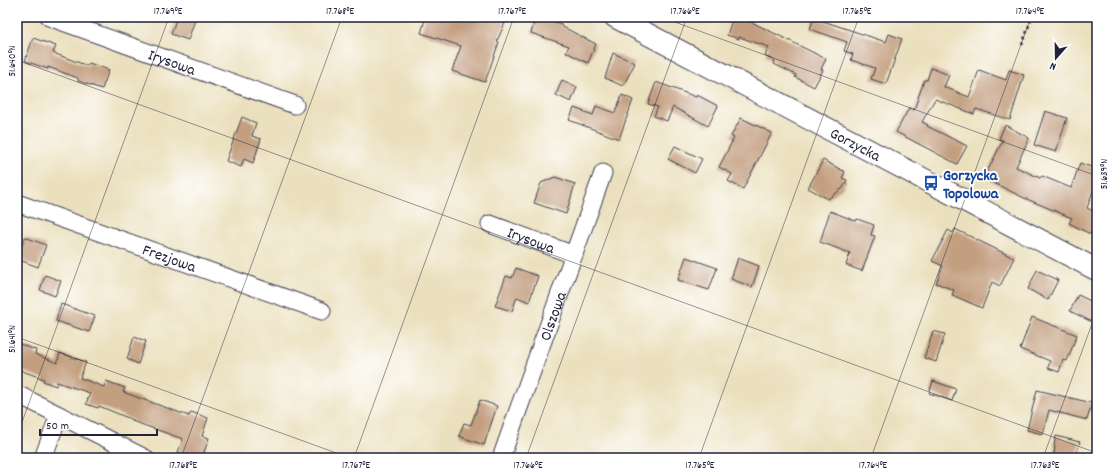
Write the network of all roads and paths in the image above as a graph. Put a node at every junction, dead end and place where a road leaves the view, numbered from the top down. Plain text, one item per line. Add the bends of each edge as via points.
1 (49, 17) edge
2 (615, 17) edge
3 (1032, 17) edge
4 (1022, 44) dead end
5 (295, 105) dead end
6 (603, 173) dead end
7 (17, 203) edge
8 (490, 224) dead end
9 (574, 254) junction
10 (1097, 270) edge
11 (322, 311) dead end
12 (17, 394) edge
13 (59, 415) junction
14 (43, 458) edge
15 (145, 458) edge
16 (501, 458) edge

1 - 5 street, Irysowa
2 - 10 street, Gorzycka
3 - 4 path
6 - 9 street, Olszowa
7 - 11 street, Frezjowa
8 - 9 street, Irysowa
9 - 16 street, Olszowa
12 - 13 street
13 - 14 street
13 - 15 street

